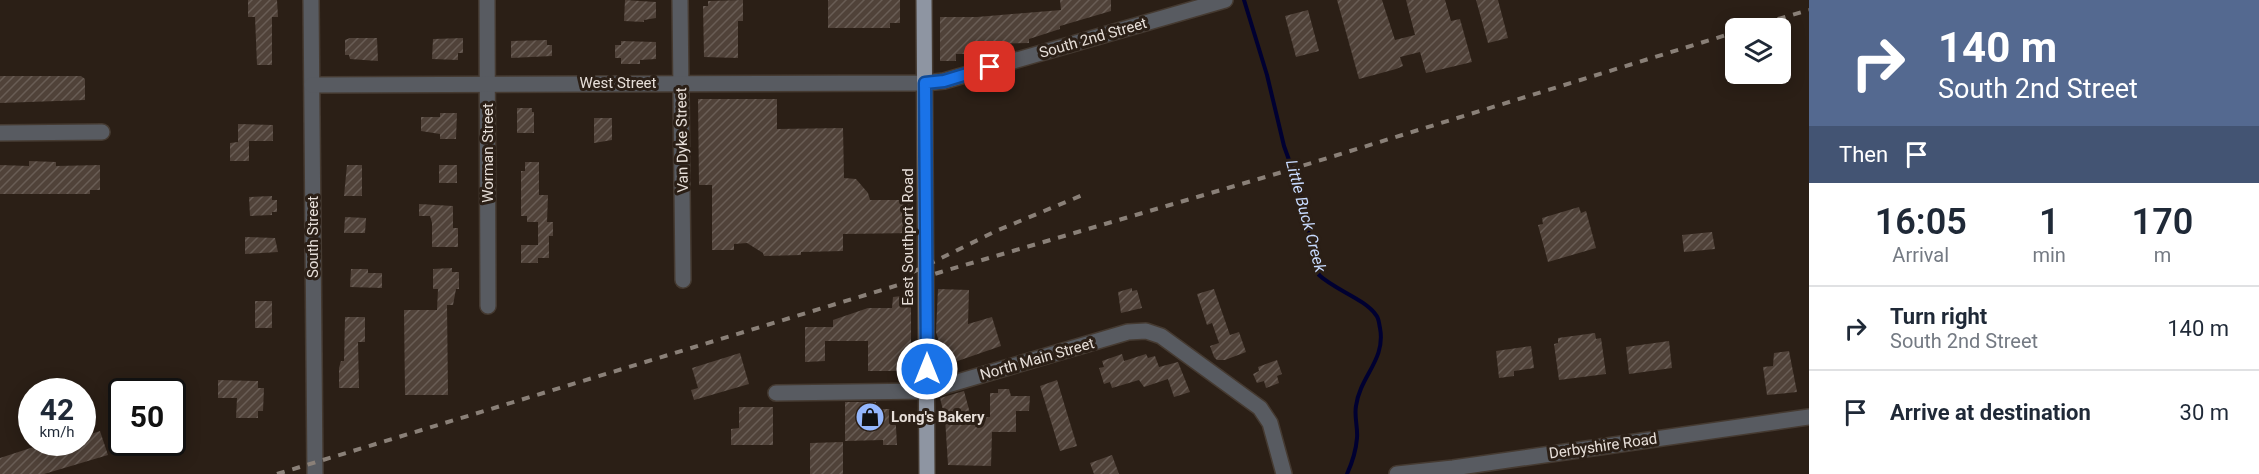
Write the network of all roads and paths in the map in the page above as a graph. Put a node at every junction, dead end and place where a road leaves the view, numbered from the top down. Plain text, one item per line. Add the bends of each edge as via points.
1 (311, 0) edge
2 (487, 0) edge
3 (680, 0) edge
4 (924, 0) edge
5 (1225, 0) edge
6 (681, 82) junction
7 (925, 83) junction
8 (488, 84) junction
9 (312, 85) junction
10 (102, 132) dead end
11 (0, 133) edge
12 (683, 280) dead end
13 (488, 306) dead end
14 (927, 391) junction
15 (776, 393) dead end
16 (1809, 417) edge
17 (1454, 471) edge
18 (315, 474) edge
19 (927, 474) edge
20 (1284, 474) edge
21 (1397, 474) edge

1 - 9 street, South Street
2 - 8 street, Worman Street
3 - 6 street, Van Dyke Street
4 - 7 main road, East Southport Road
5 - 7 street, South 2nd Street via 944,81
6 - 7 street, West Street
6 - 8 street, West Street
6 - 12 street, Van Dyke Street
7 - 14 main road, East Southport Road
8 - 9 street, West Street
8 - 13 street, Worman Street
9 - 18 street, South Street
10 - 11 street
14 - 15 street, North Main Street
14 - 19 main road, East Southport Road
14 - 20 street, North Main Street via 1140,330 1161,336 1258,406 1270,423
16 - 17 street, Derbyshire Road
17 - 21 street, Derbyshire Road

